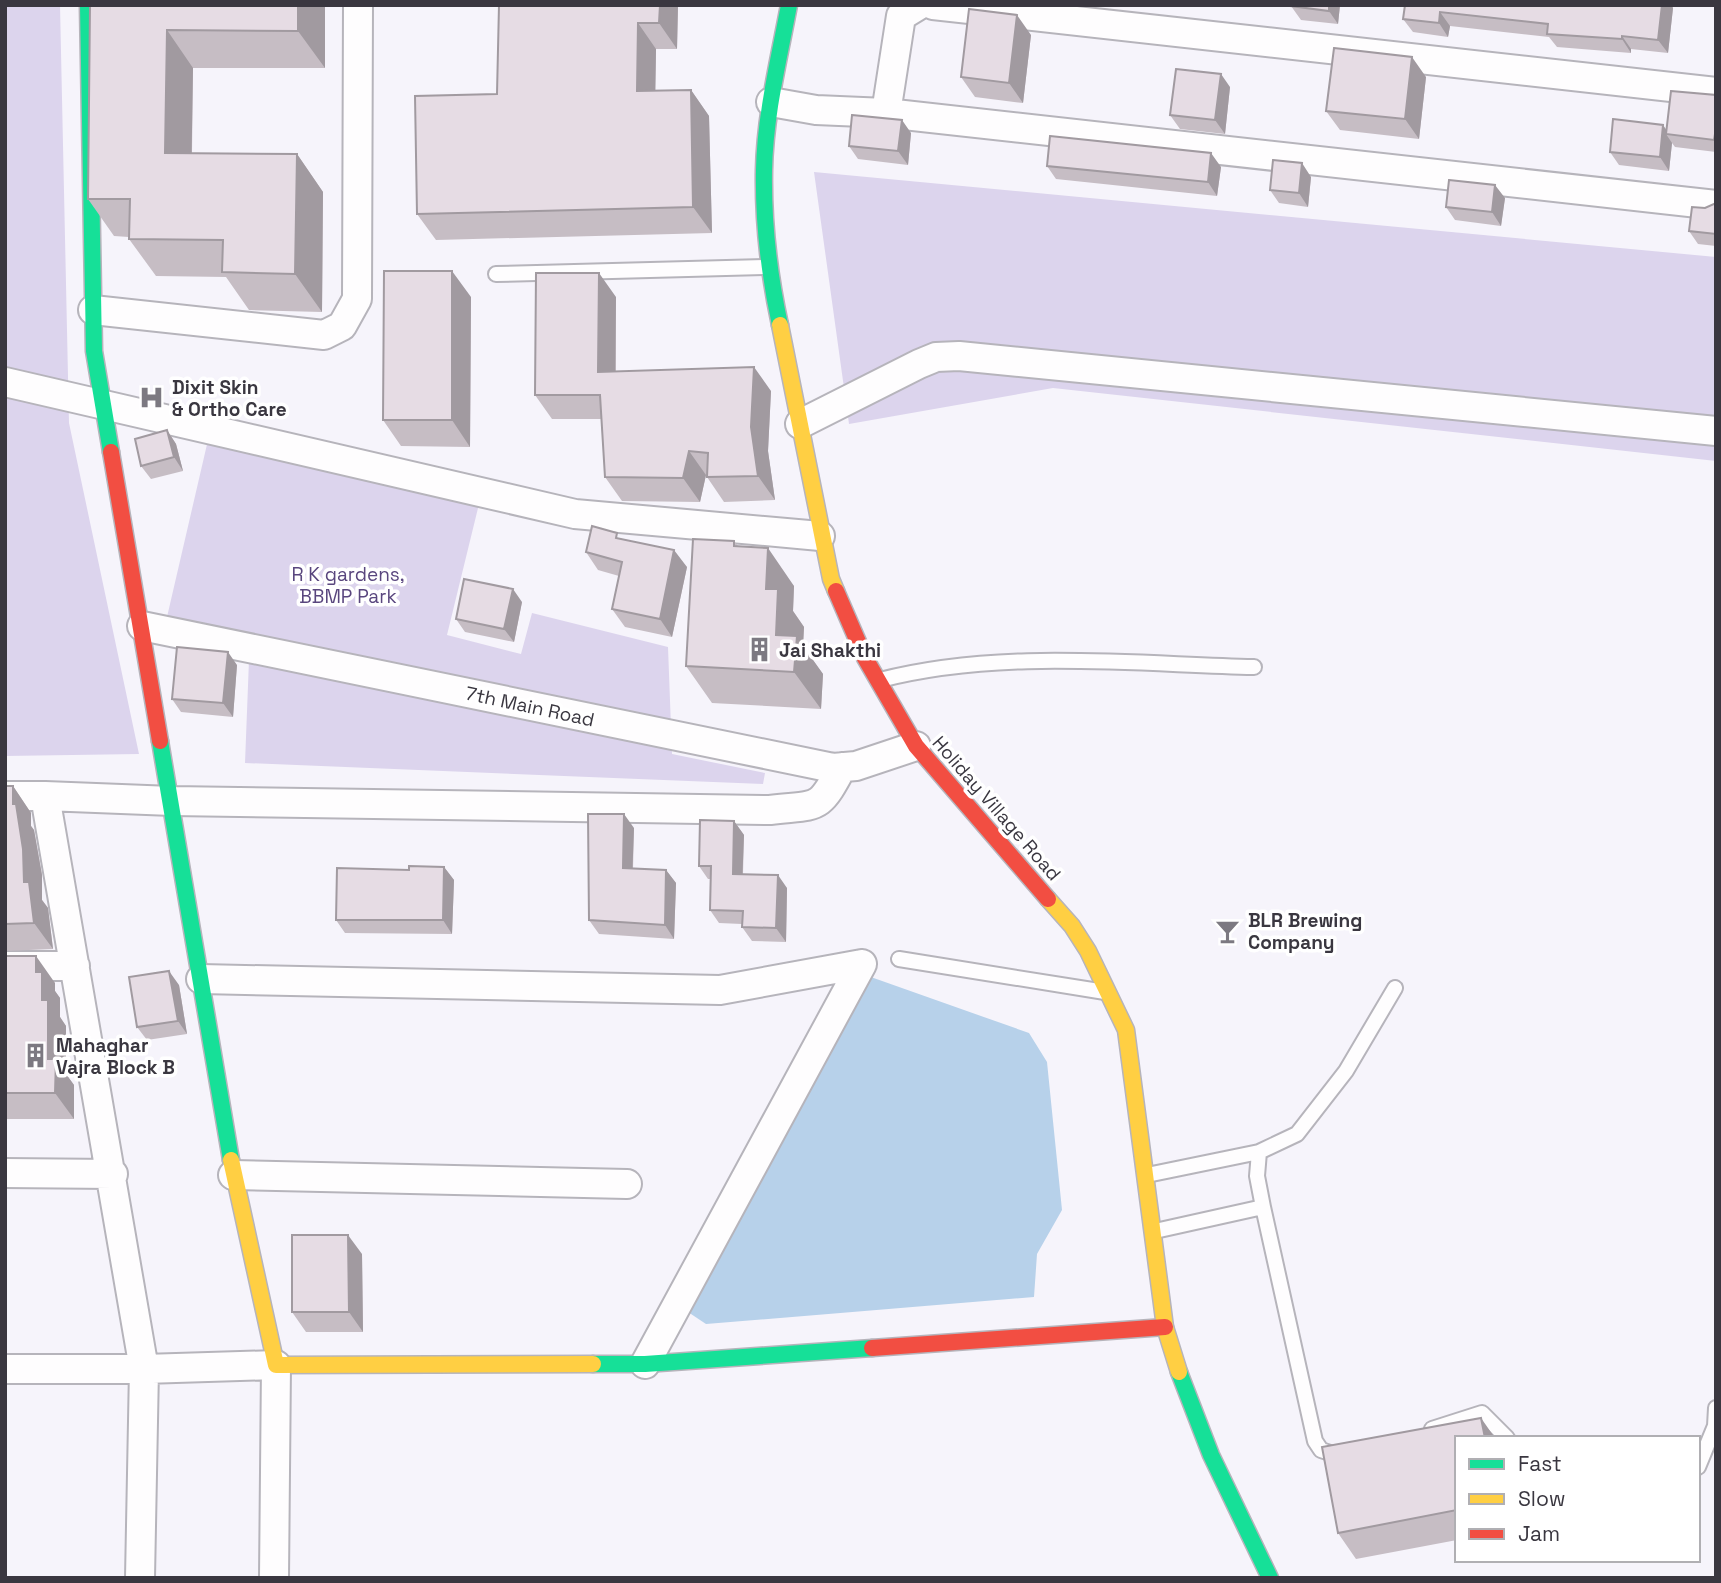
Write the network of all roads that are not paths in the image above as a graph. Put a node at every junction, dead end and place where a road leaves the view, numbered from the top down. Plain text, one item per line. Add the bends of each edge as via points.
1 (88, 5) edge
2 (358, 5) edge
3 (789, 5) edge
4 (919, 5) edge
5 (933, 5) edge
6 (1716, 92) edge
7 (771, 102) junction
8 (886, 113) junction
9 (1716, 205) edge
10 (768, 267) junction
11 (496, 274) dead end
12 (93, 310) junction
13 (5, 382) edge
14 (104, 405) junction
15 (800, 424) junction
16 (1716, 431) edge
17 (820, 536) junction
18 (142, 626) junction
19 (1254, 667) dead end
20 (878, 680) junction
21 (916, 746) junction
22 (842, 767) junction
23 (5, 796) edge
24 (46, 796) junction
25 (172, 801) junction
26 (899, 959) dead end
27 (75, 966) junction
28 (5, 967) edge
29 (201, 979) junction
30 (1395, 988) dead end
31 (1111, 993) junction
32 (1259, 1152) junction
33 (5, 1173) edge
34 (113, 1174) junction
35 (233, 1175) junction
36 (1145, 1175) junction
37 (627, 1184) dead end
38 (1263, 1207) junction
39 (1152, 1231) junction
40 (1165, 1327) junction
41 (645, 1364) junction
42 (276, 1365) junction
43 (5, 1369) edge
44 (144, 1369) junction
45 (1716, 1408) edge
46 (1418, 1433) edge
47 (1505, 1436) edge
48 (1354, 1453) edge
49 (1700, 1462) edge
50 (1260, 1574) edge
51 (140, 1578) edge
52 (274, 1578) edge

1 - 12 street
2 - 12 street via 357,299 342,326 324,335
3 - 7 street, Holiday Village Road
4 - 8 street via 901,16
5 - 6 street
7 - 8 street via 816,110
7 - 10 street, Holiday Village Road via 764,169
8 - 9 street
10 - 11 lane
10 - 15 street, Holiday Village Road
12 - 14 street via 94,351
13 - 14 street
14 - 17 street via 575,514
14 - 18 street
15 - 16 street via 919,364 936,357 959,356
15 - 17 street, Holiday Village Road
17 - 20 street, Holiday Village Road via 831,579
18 - 22 street, 7th Main Road
18 - 25 street
19 - 20 lane via 1041,661 917,670
20 - 21 street, Holiday Village Road
21 - 22 street, 7th Main Road
21 - 31 street, Holiday Village Road via 1072,926
22 - 25 street via 825,799 815,805 770,810
23 - 24 street
24 - 25 street
24 - 27 street
25 - 29 street
26 - 31 lane
27 - 28 street
27 - 34 street
29 - 35 street
29 - 41 street via 720,990 862,964
30 - 32 lane via 1346,1072 1297,1134
31 - 36 street, Holiday Village Road via 1126,1030
32 - 36 lane
32 - 38 lane via 1257,1177
33 - 34 street
34 - 44 street
35 - 37 street
35 - 42 street
36 - 39 street, Holiday Village Road
38 - 39 lane
38 - 48 lane via 1315,1441 1321,1450 1342,1457
39 - 40 street, Holiday Village Road
40 - 41 street
40 - 50 street, Holiday Village Road via 1202,1440
41 - 42 street
42 - 44 street
42 - 52 street
43 - 44 street
44 - 51 street
45 - 49 lane via 1715,1426
46 - 47 lane via 1482,1413

